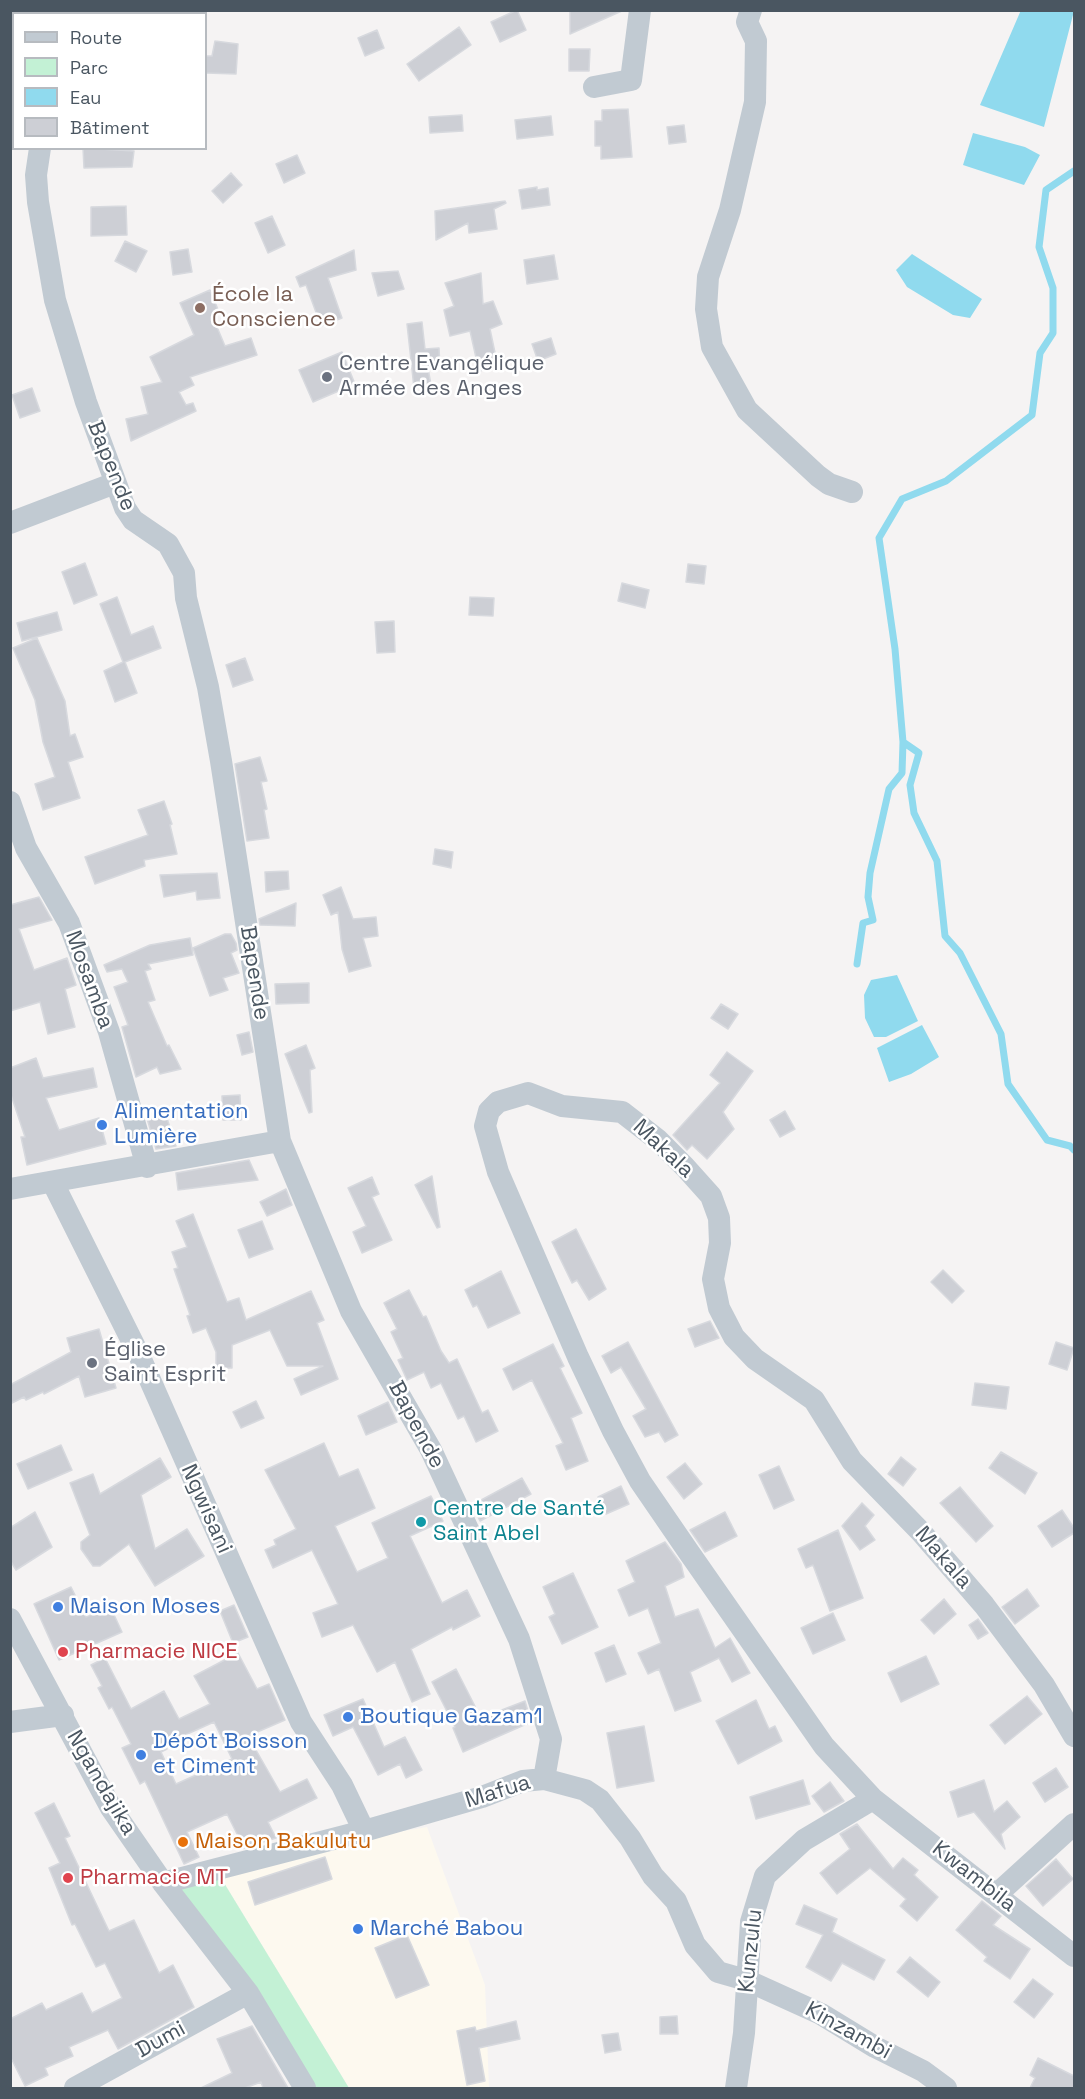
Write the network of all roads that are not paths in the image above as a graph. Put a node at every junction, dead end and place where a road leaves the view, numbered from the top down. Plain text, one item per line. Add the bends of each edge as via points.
1 (640, 10) edge
2 (752, 10) edge
3 (594, 87) dead end
4 (40, 150) edge
5 (115, 483) junction
6 (852, 492) dead end
7 (10, 523) edge
8 (10, 802) edge
9 (280, 1141) junction
10 (147, 1167) junction
11 (54, 1183) junction
12 (10, 1188) edge
13 (10, 1619) edge
14 (63, 1715) junction
15 (10, 1722) edge
16 (1074, 1736) edge
17 (544, 1779) junction
18 (873, 1799) junction
19 (1074, 1824) edge
20 (364, 1831) junction
21 (163, 1883) junction
22 (996, 1895) junction
23 (1074, 1956) edge
24 (746, 1980) junction
25 (248, 1993) junction
26 (75, 2088) edge
27 (305, 2088) edge
28 (736, 2088) edge
29 (946, 2088) edge

1 - 3 street via 631,80
2 - 6 street via 747,22 756,41 755,102 730,210 708,277 706,309 712,347 747,410 818,476
4 - 5 street, Bapende via 38,202 55,300
5 - 7 street
5 - 9 street, Bapende via 133,520 168,544 184,573 221,761
8 - 10 street, Mosamba via 26,848 73,934 109,1032
9 - 10 street
9 - 17 street, Bapende via 351,1311 431,1450 519,1639 551,1739
10 - 11 street
11 - 12 street
11 - 20 street, Ngwisani via 139,1354 301,1722 342,1785
13 - 14 street, Ngandajika
14 - 15 street
14 - 21 street, Ngandajika via 111,1808
16 - 18 street, Makala via 1044,1685 984,1605 852,1461 814,1400 755,1359 734,1337 719,1308 713,1278 720,1243 719,1218 711,1196 685,1167 622,1112 562,1106 528,1093 498,1102 489,1111 485,1126 498,1173 613,1431 664,1516 824,1746
17 - 20 street, Mafua via 524,1781
17 - 24 street, Mafua via 585,1790 600,1800 653,1876 676,1901 705,1959 718,1972
18 - 22 street, Kwambila
18 - 24 street, Kunzulu via 804,1840 765,1876 751,1923
19 - 22 street
20 - 21 street, Mafua
21 - 25 street, Ngandajika
22 - 23 street, Kwambila
24 - 28 street, Kunzulu
24 - 29 street, Kinzambi via 820,2014 923,2071
25 - 26 street, Dumi
25 - 27 street, Ngandajika

